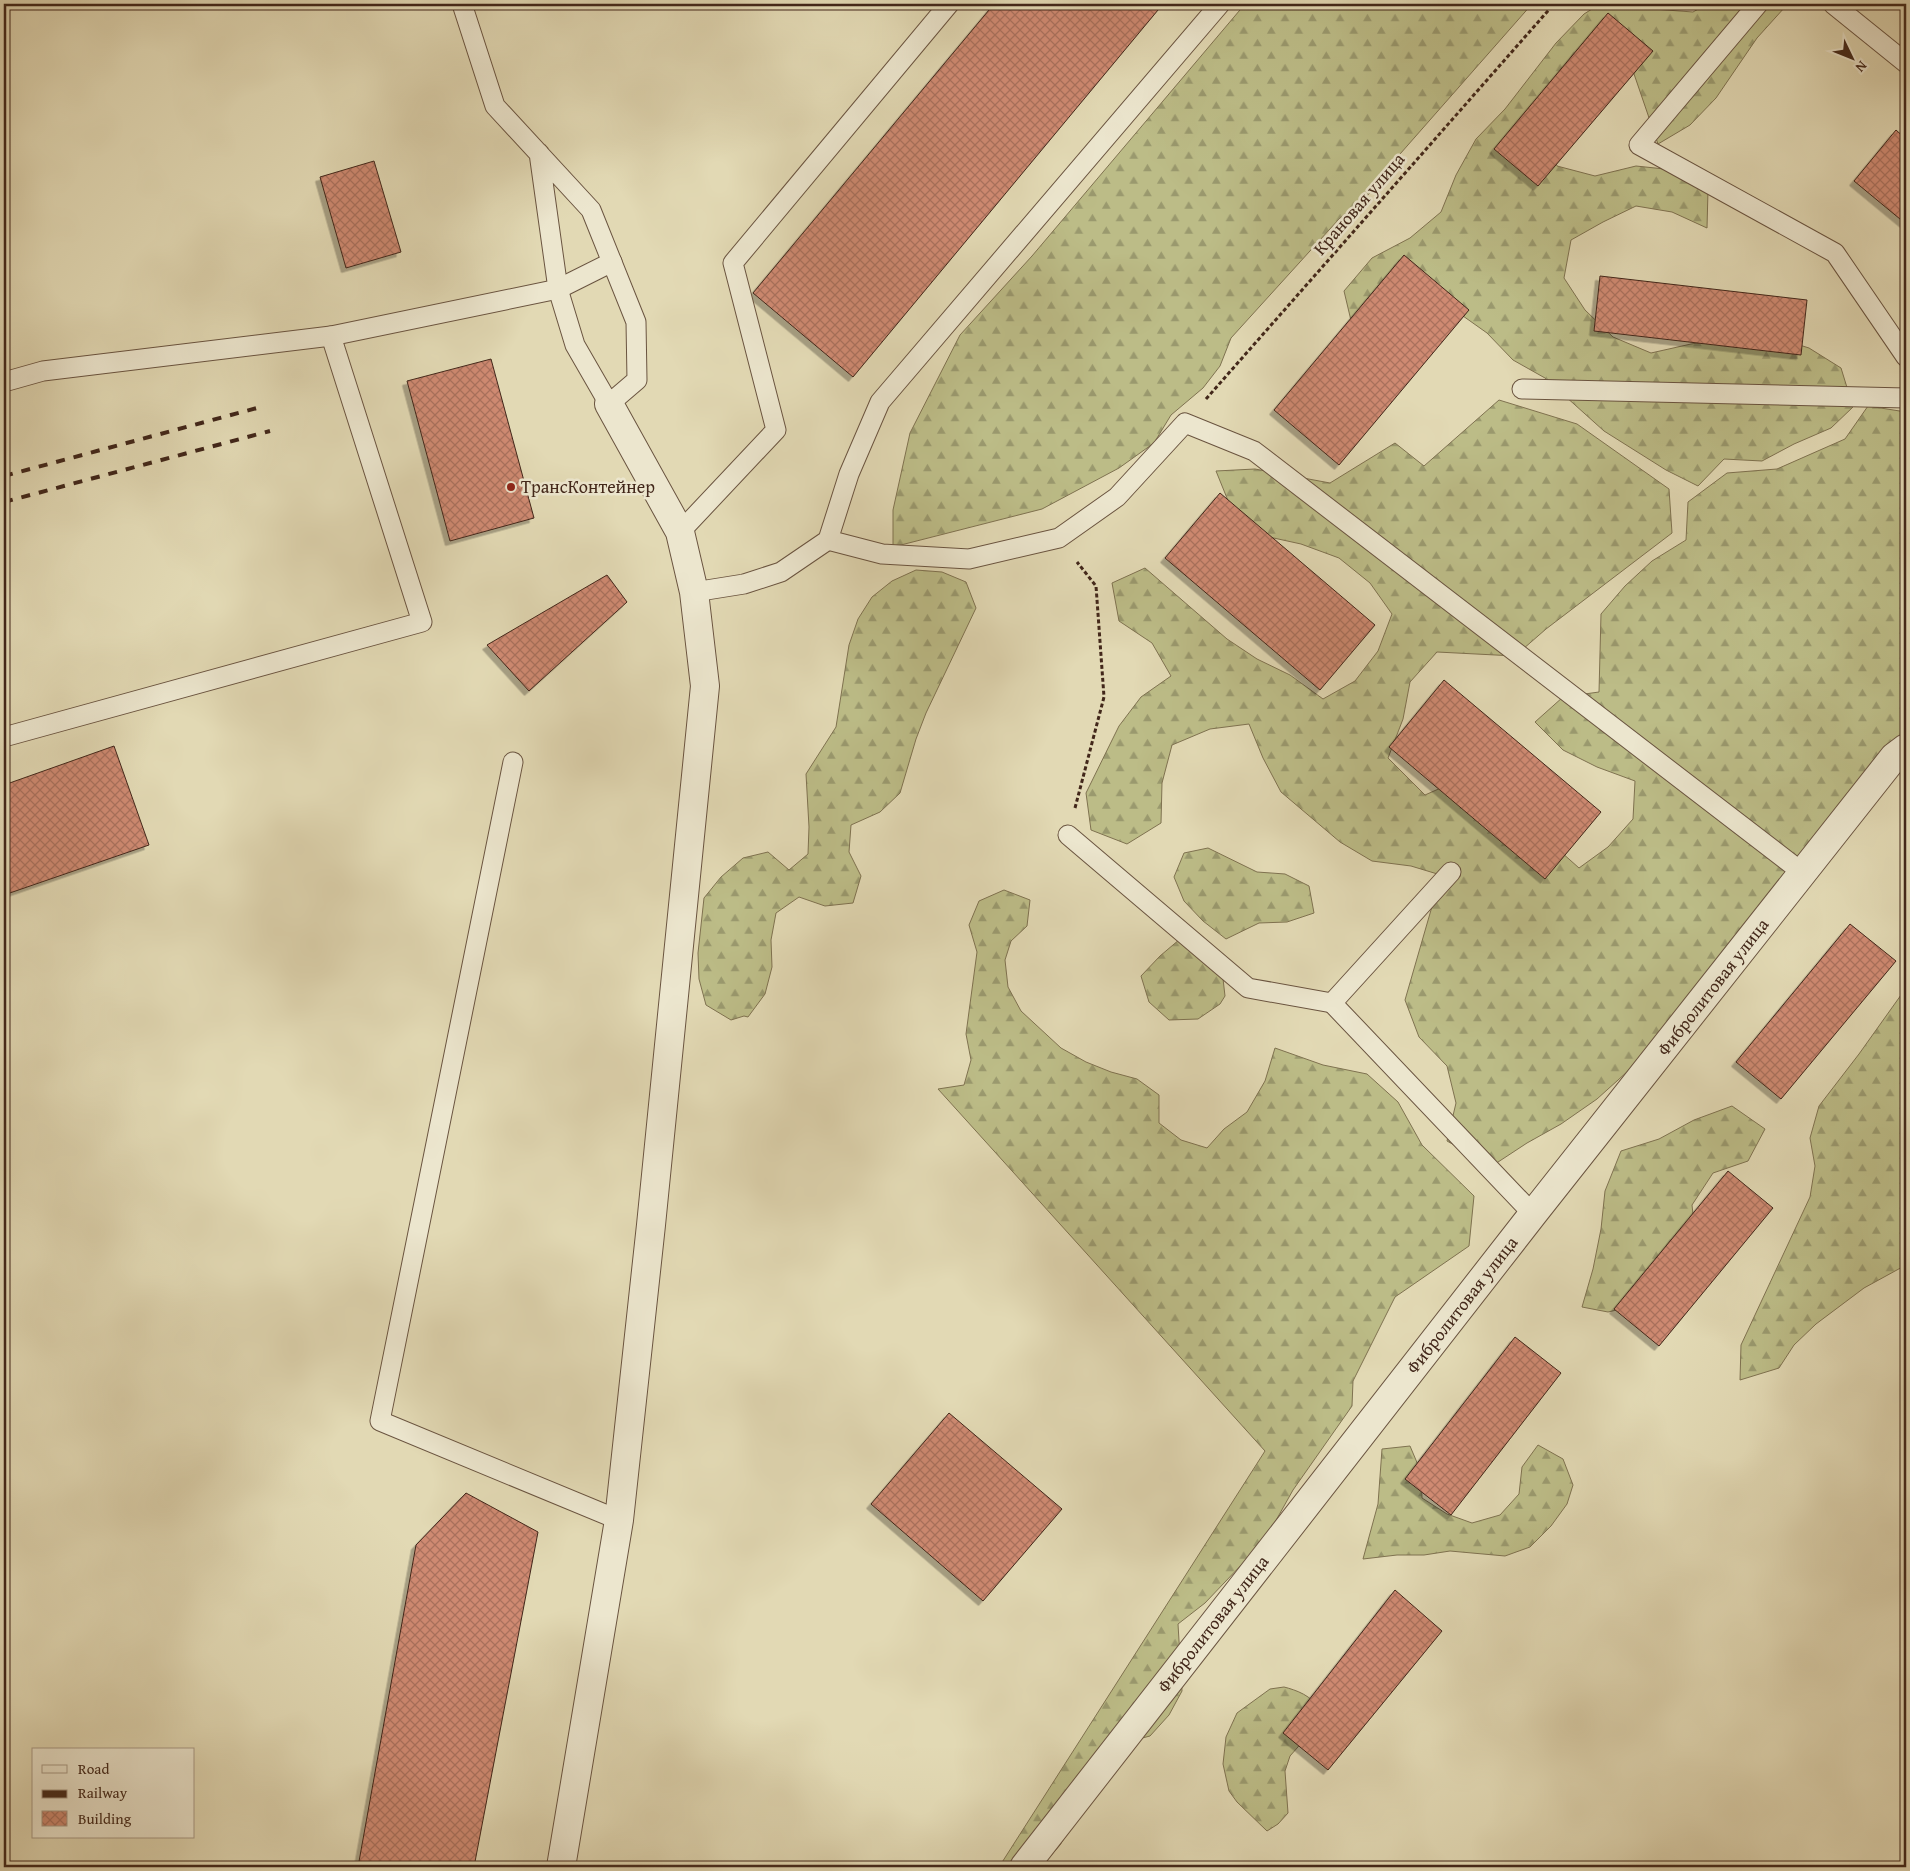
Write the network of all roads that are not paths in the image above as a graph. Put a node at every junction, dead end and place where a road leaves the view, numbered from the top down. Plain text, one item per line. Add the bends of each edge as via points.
1 (462, 4) edge
2 (949, 4) edge
3 (1220, 4) edge
4 (1758, 4) edge
5 (1833, 4) edge
6 (1906, 63) edge
7 (538, 153) junction
8 (612, 262) junction
9 (558, 289) junction
10 (331, 336) junction
11 (1906, 357) edge
12 (4, 382) edge
13 (1522, 389) dead end
14 (1906, 398) edge
15 (609, 404) junction
16 (680, 532) junction
17 (828, 540) junction
18 (694, 592) junction
19 (4, 736) edge
20 (1906, 748) edge
21 (513, 762) dead end
22 (1068, 835) road end
23 (1451, 872) dead end
24 (1803, 873) junction
25 (1332, 1003) junction
26 (1533, 1214) junction
27 (619, 1520) junction
28 (561, 1867) edge
29 (1024, 1867) edge

1 - 7 lane via 495,106
2 - 16 lane via 733,263 776,430
3 - 17 lane via 880,402 849,474
4 - 11 lane via 1639,145 1835,253
5 - 6 lane
7 - 8 lane via 591,210
7 - 9 lane
8 - 9 lane
8 - 15 lane via 636,322 637,380
9 - 10 lane
9 - 15 lane via 575,345
10 - 12 lane via 43,371
10 - 19 lane via 422,622
13 - 14 lane
15 - 16 street
16 - 18 street
17 - 18 lane via 781,572 744,584
17 - 24 lane via 882,554 969,559 1059,538 1117,497 1185,423 1254,451
18 - 27 street via 705,686
20 - 24 street, Фибролитовая улица via 1894,757
21 - 27 lane via 380,1421
22 - 25 lane via 1248,988
23 - 25 lane
24 - 26 street, Фибролитовая улица
25 - 26 lane
26 - 29 street, Фибролитовая улица
27 - 28 street

